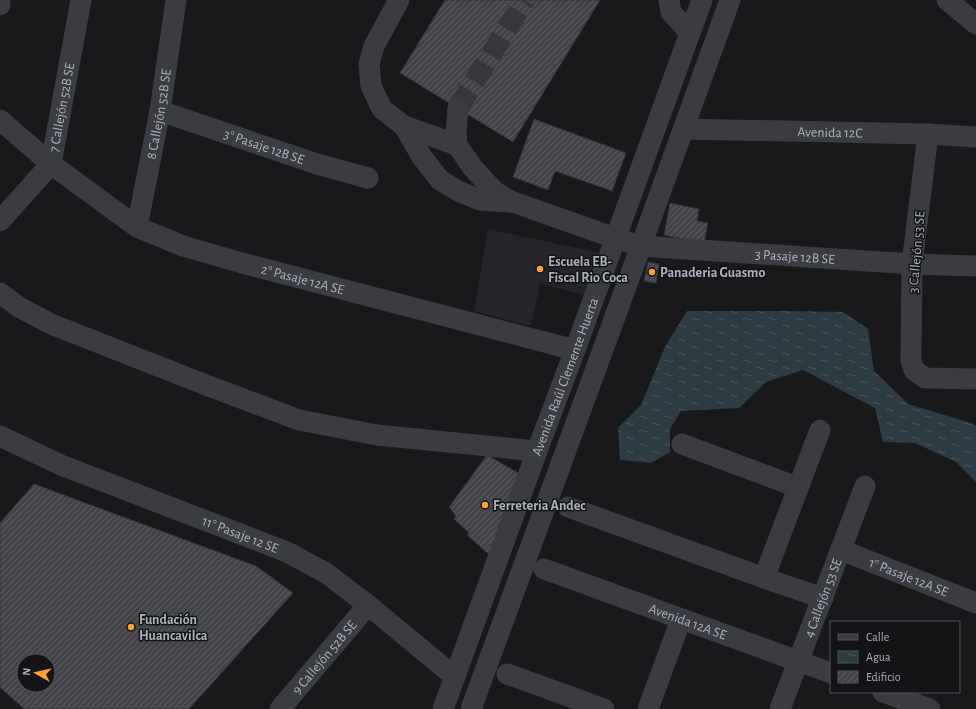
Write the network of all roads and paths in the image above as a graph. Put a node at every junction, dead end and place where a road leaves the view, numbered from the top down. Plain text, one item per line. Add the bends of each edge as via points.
1 (0, 0) edge
2 (81, 0) edge
3 (176, 0) edge
4 (399, 0) edge
5 (669, 0) edge
6 (702, 0) edge
7 (730, 0) edge
8 (947, 0) edge
9 (0, 5) edge
10 (976, 24) edge
11 (690, 33) junction
12 (458, 108) tunnel mouth
13 (160, 111) junction
14 (0, 120) edge
15 (404, 126) junction
16 (683, 129) junction
17 (928, 134) junction
18 (976, 137) edge
19 (457, 145) junction
20 (51, 164) junction
21 (368, 178) dead end
22 (513, 202) junction
23 (0, 221) edge
24 (137, 227) junction
25 (629, 242) junction
26 (912, 264) junction
27 (976, 266) edge
28 (0, 293) edge
29 (575, 350) junction
30 (976, 379) edge
31 (820, 430) dead end
32 (0, 436) edge
33 (682, 444) dead end
34 (537, 451) junction
35 (865, 486) dead end
36 (798, 487) junction
37 (568, 507) dead end
38 (841, 550) junction
39 (544, 568) dead end
40 (764, 578) junction
41 (823, 598) junction
42 (976, 604) edge
43 (368, 605) junction
44 (681, 618) junction
45 (798, 661) junction
46 (830, 673) edge
47 (507, 674) dead end
48 (455, 677) junction
49 (886, 693) edge
50 (280, 709) edge
51 (443, 709) edge
52 (458, 709) edge
53 (471, 709) edge
54 (604, 709) edge
55 (648, 709) edge
56 (780, 709) edge
57 (930, 709) edge

1 - 9 street
2 - 20 street, 7 Callejón 52B SE
3 - 13 street, 8 Callejón 52B SE
4 - 15 street via 374,46 369,64 371,86 382,109
5 - 11 street via 670,12
6 - 11 street, Avenida Raúl Clemente Huerta
7 - 16 street, Avenida Raúl Clemente Huerta
8 - 10 street
11 - 25 street, Avenida Raúl Clemente Huerta
12 - 19 street
13 - 21 street, 3° Pasaje 12B SE via 317,164
13 - 24 street, 8 Callejón 52B SE
14 - 20 street, 2° Pasaje 12A SE
15 - 19 street
15 - 22 street via 422,157 440,180 480,200
16 - 17 street, Avenida 12C
16 - 25 street, Avenida Raúl Clemente Huerta
17 - 18 street, Avenida 12C
17 - 26 street, 3 Callejón 53 SE
19 - 22 street via 473,168 495,192
20 - 23 street, 7 Callejón 52B SE
20 - 24 street, 2° Pasaje 12A SE
22 - 25 street, 3 Pasaje 12B SE
24 - 29 street, 2° Pasaje 12A SE via 183,246 242,263
25 - 26 street, 3 Pasaje 12B SE
25 - 29 street, Avenida Raúl Clemente Huerta
25 - 52 street
25 - 53 street
26 - 27 street, 3 Pasaje 12B SE
26 - 30 street, 3 Callejón 53 SE via 911,360 914,370 925,378
28 - 34 street via 19,307 51,324 299,420 377,436
29 - 34 street, Avenida Raúl Clemente Huerta
31 - 36 street
32 - 43 street, 11° Pasaje 12 SE via 61,465 287,552 326,573
33 - 36 street
34 - 48 street, Avenida Raúl Clemente Huerta
35 - 38 street, 4 Callejón 53 SE
36 - 40 street
37 - 40 street
38 - 41 street, 4 Callejón 53 SE
38 - 42 street, 1° Pasaje 12A SE
39 - 44 street, Avenida 12A SE
40 - 41 street
41 - 45 street, 4 Callejón 53 SE
43 - 48 street, 11° Pasaje 12 SE
43 - 50 street, 9 Callejón 52B SE
44 - 45 street, Avenida 12A SE
44 - 55 street
45 - 46 street, Avenida 12A SE
45 - 56 street, 4 Callejón 53 SE
47 - 54 street
48 - 51 street, Avenida Raúl Clemente Huerta
49 - 57 street

